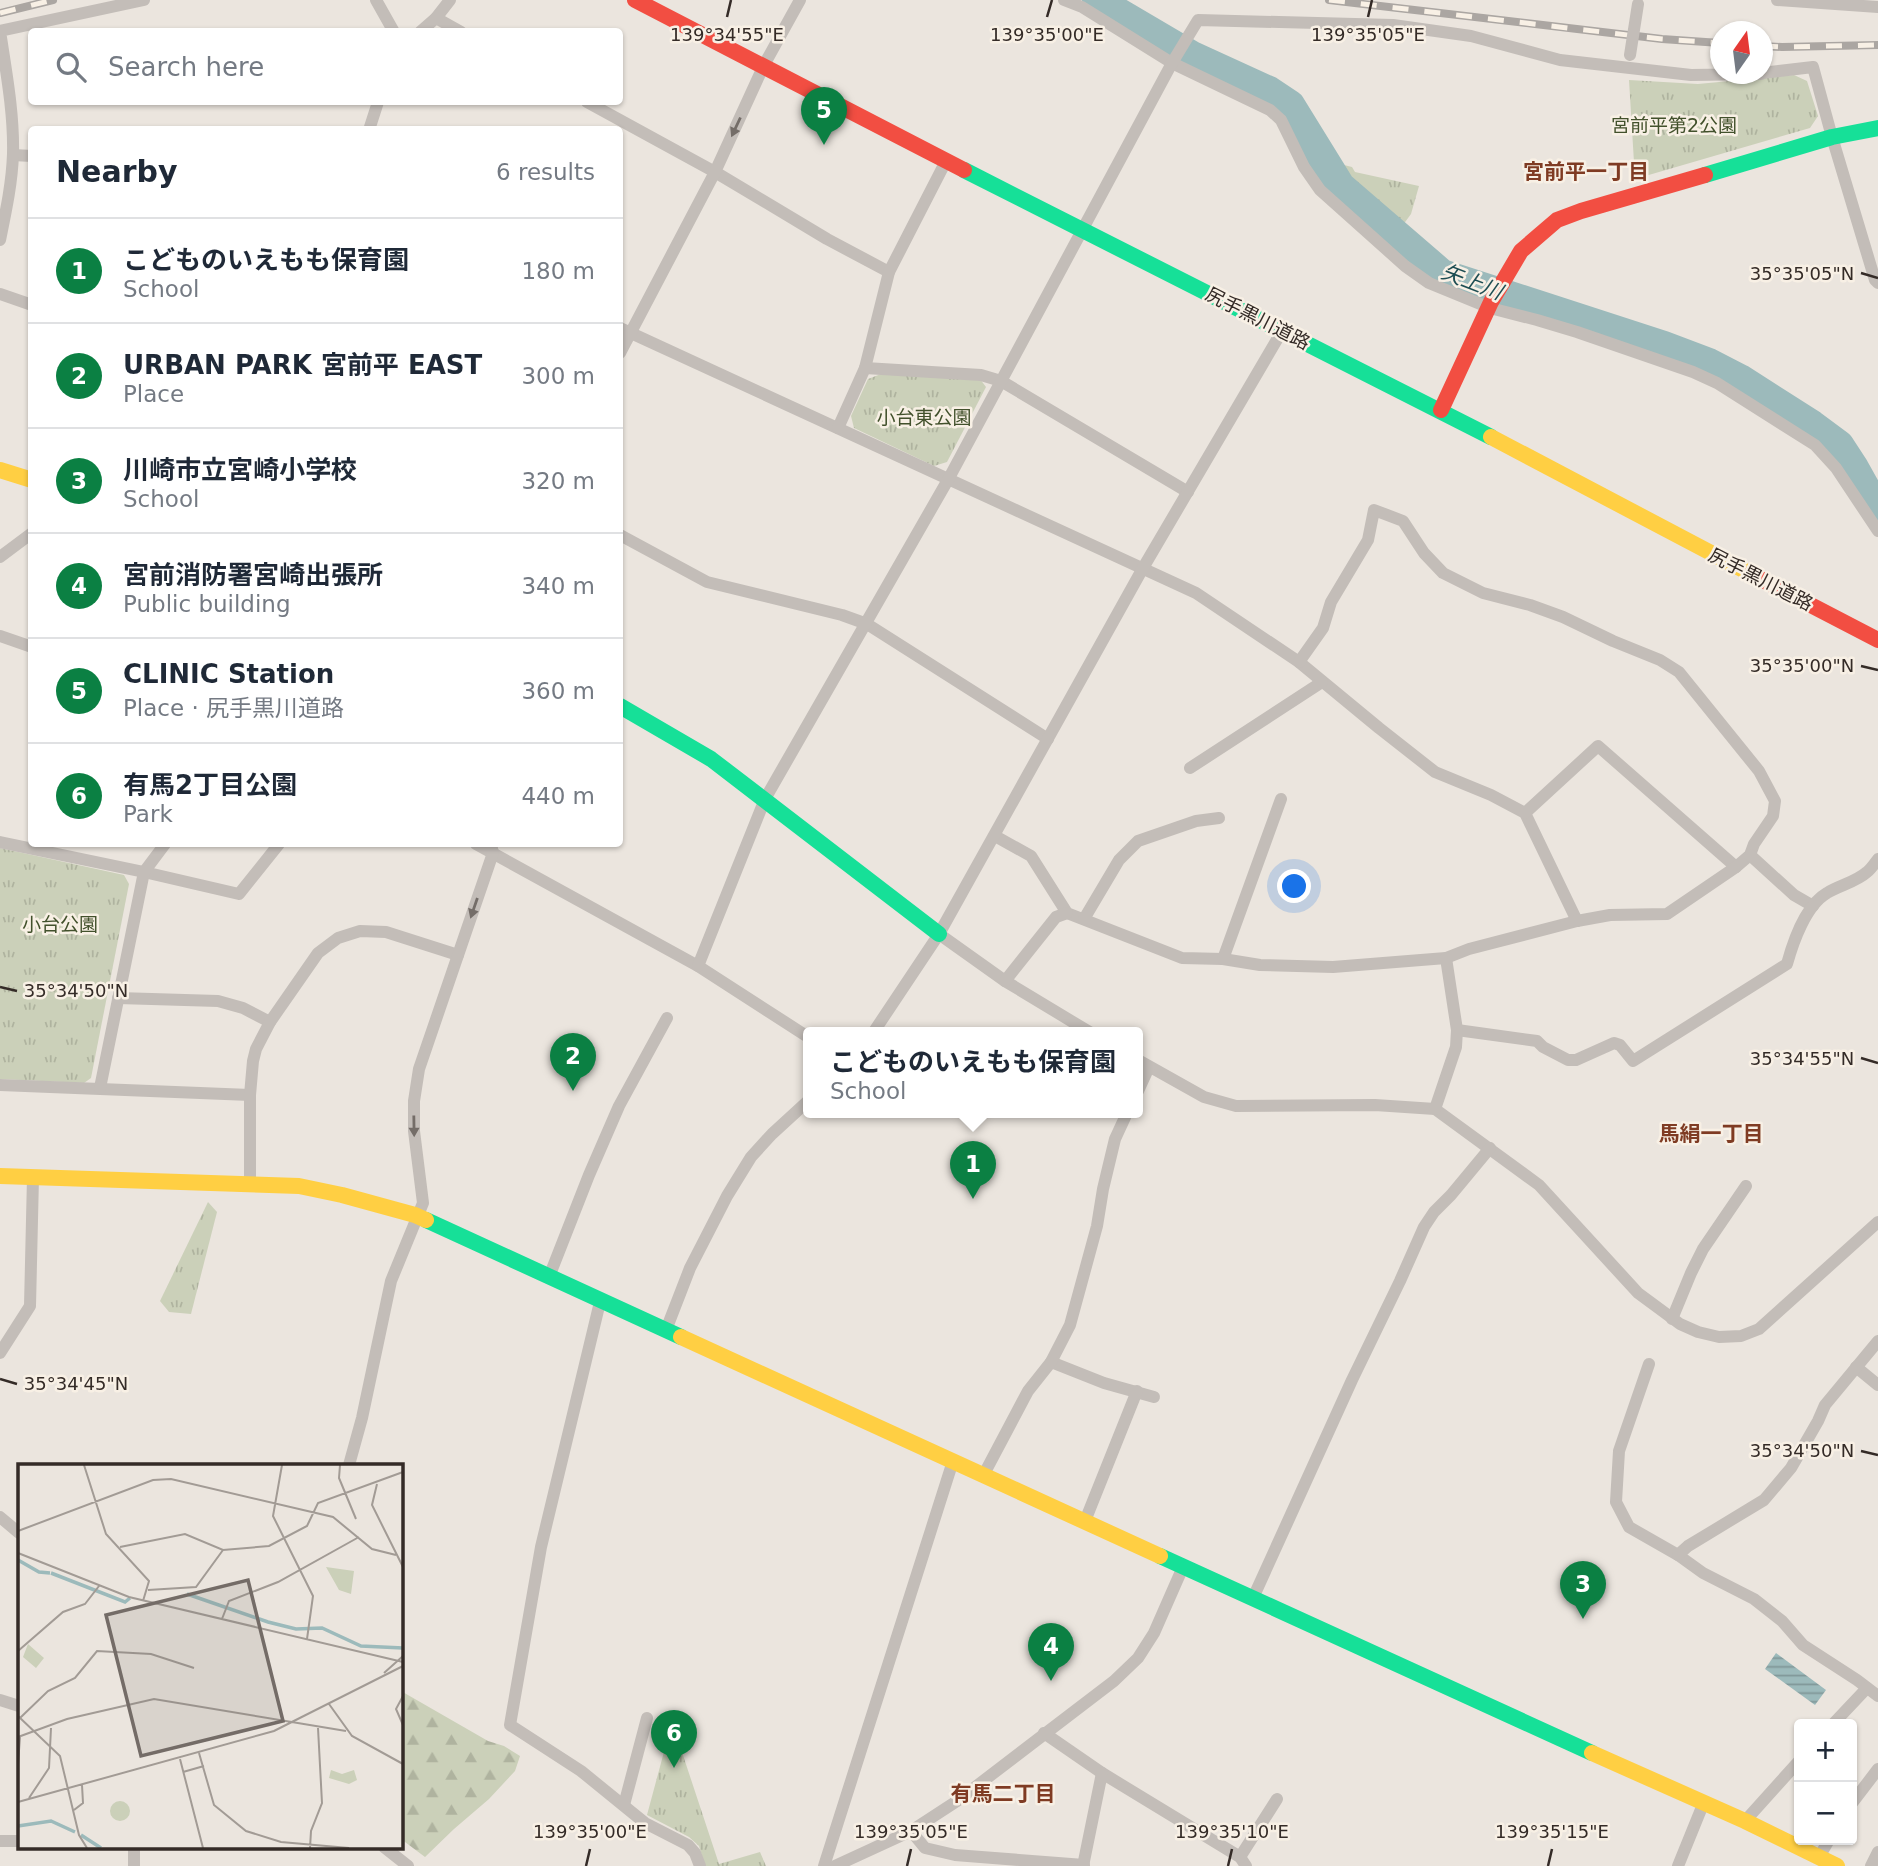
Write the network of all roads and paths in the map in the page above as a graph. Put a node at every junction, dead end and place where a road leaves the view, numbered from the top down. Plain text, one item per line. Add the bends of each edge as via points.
1 (144, 0) edge
2 (376, 0) edge
3 (450, 0) edge
4 (635, 0) edge
5 (800, 0) edge
6 (1064, 0) edge
7 (1777, 0) edge
8 (1638, 2) edge
9 (1878, 7) edge
10 (436, 18) junction
11 (392, 28) edge
12 (425, 28) edge
13 (454, 28) edge
14 (1174, 59) junction
15 (1629, 62) junction
16 (764, 65) junction
17 (1773, 71) edge
18 (1710, 74) edge
19 (378, 105) edge
20 (592, 105) edge
21 (370, 126) edge
22 (1878, 128) edge
23 (1832, 137) junction
24 (13, 155) junction
25 (28, 156) edge
26 (946, 161) junction
27 (715, 172) junction
28 (1083, 230) junction
29 (0, 240) edge
30 (889, 272) junction
31 (1878, 283) edge
32 (0, 294) edge
33 (28, 304) edge
34 (1491, 305) junction
35 (624, 330) edge
36 (1282, 331) junction
37 (865, 368) junction
38 (1002, 381) junction
39 (1441, 410) junction
40 (838, 428) junction
41 (0, 470) edge
42 (948, 478) junction
43 (28, 479) edge
44 (1188, 492) junction
45 (1878, 531) edge
46 (28, 536) edge
47 (623, 538) edge
48 (0, 557) edge
49 (1143, 568) junction
50 (867, 624) junction
51 (0, 636) edge
52 (1878, 640) edge
53 (28, 646) edge
54 (1299, 662) junction
55 (1322, 682) junction
56 (623, 708) edge
57 (1048, 739) junction
58 (1190, 768) dead end
59 (765, 799) junction
60 (1281, 799) dead end
61 (1525, 813) junction
62 (1219, 818) dead end
63 (995, 836) junction
64 (0, 842) edge
65 (163, 847) edge
66 (277, 847) edge
67 (492, 848) edge
68 (1750, 855) junction
69 (1878, 859) edge
70 (1736, 867) junction
71 (144, 872) junction
72 (1813, 906) junction
73 (1067, 913) junction
74 (1084, 919) junction
75 (1577, 921) junction
76 (939, 934) junction
77 (458, 955) junction
78 (1446, 958) junction
79 (1223, 959) junction
80 (698, 966) junction
81 (1004, 982) junction
82 (118, 998) junction
83 (667, 1018) dead end
84 (270, 1022) junction
85 (877, 1027) edge
86 (1081, 1027) edge
87 (1457, 1030) junction
88 (803, 1034) edge
89 (1143, 1063) edge
90 (0, 1085) edge
91 (100, 1088) junction
92 (250, 1095) junction
93 (803, 1106) edge
94 (1435, 1109) junction
95 (1125, 1118) edge
96 (1490, 1147) junction
97 (0, 1176) edge
98 (33, 1177) junction
99 (250, 1184) junction
100 (1746, 1186) dead end
101 (417, 1216) junction
102 (1878, 1222) edge
103 (549, 1277) junction
104 (600, 1301) junction
105 (1672, 1319) junction
106 (666, 1330) junction
107 (1878, 1341) edge
108 (0, 1353) edge
109 (1051, 1362) junction
110 (1649, 1364) dead end
111 (1856, 1367) junction
112 (1878, 1385) edge
113 (1137, 1391) junction
114 (1154, 1397) dead end
115 (953, 1461) junction
116 (349, 1464) edge
117 (983, 1475) junction
118 (0, 1517) edge
119 (1085, 1521) junction
120 (18, 1532) edge
121 (1678, 1555) junction
122 (1183, 1567) junction
123 (1253, 1598) junction
124 (1867, 1688) junction
125 (1878, 1696) edge
126 (0, 1700) edge
127 (18, 1706) edge
128 (648, 1718) dead end
129 (1838, 1719) edge
130 (1044, 1733) junction
131 (1794, 1767) edge
132 (1878, 1769) edge
133 (1102, 1773) junction
134 (1857, 1796) edge
135 (1277, 1799) dead end
136 (1704, 1802) junction
137 (624, 1805) junction
138 (1745, 1821) junction
139 (911, 1831) junction
140 (0, 1841) edge
141 (18, 1841) edge
142 (1826, 1845) edge
143 (134, 1848) edge
144 (385, 1848) edge
145 (1878, 1852) edge
146 (1819, 1857) junction
147 (1243, 1861) edge
148 (1083, 1865) edge
149 (134, 1866) edge
150 (408, 1866) edge
151 (700, 1866) edge
152 (824, 1866) edge
153 (835, 1866) edge
154 (1678, 1866) edge
155 (1837, 1866) edge
156 (1871, 1866) edge

1 - 24 street via 0,30
2 - 11 street
3 - 10 street
4 - 16 street, 尻手黒川道路
5 - 16 street
6 - 14 street
7 - 9 street
8 - 15 street, bridge
10 - 12 street
10 - 13 street
14 - 15 street via 1198,20 1393,25 1471,36 1560,60
14 - 28 street
14 - 34 street via 1270,110 1281,120 1320,190 1405,266 1429,283
15 - 18 street
16 - 26 street, 尻手黒川道路
16 -> 27 street
17 - 23 street via 1813,66
19 - 21 street
20 - 27 street
22 - 23 street
23 - 31 street
23 - 34 street via 1557,220 1521,251
24 - 25 street
24 - 29 street
26 - 28 street, 尻手黒川道路
26 - 30 street
27 - 30 street
27 - 35 street
28 - 36 street, 尻手黒川道路
28 - 38 street
30 - 37 street
32 - 33 street
34 - 39 street
34 - 45 street via 1717,383 1815,445
35 - 40 street
36 - 39 street, 尻手黒川道路
36 - 44 street
37 - 38 street via 981,375
37 - 40 street
38 - 42 street
38 - 44 street
39 - 52 street, 尻手黒川道路
40 - 42 street
41 - 43 street
42 - 49 street
42 - 50 street
44 - 49 street
46 - 48 street
47 - 50 street via 707,582
49 - 54 street via 1196,593
49 - 57 street
50 - 57 street
50 - 59 street
51 - 53 street
54 - 55 street
54 - 68 street via 1323,628 1331,602 1367,540 1374,510 1402,522 1443,573 1483,593 1563,618 1679,672 1759,771 1775,801 1773,816
55 - 58 street
55 - 61 street via 1435,772
56 - 59 street via 711,760
57 - 63 street
59 - 76 street
59 - 80 street
60 - 79 street
61 - 70 street via 1598,746
61 - 75 street
62 - 74 street via 1138,841 1119,860
63 - 73 street via 1031,856
63 - 76 street
64 - 71 street
65 - 71 street
66 - 71 street via 239,894
67 -> 77 street
67 - 80 street
68 - 70 street
68 - 72 street
69 - 72 street via 1867,872 1826,893
70 - 75 street via 1667,914
71 - 82 street
72 - 87 street via 1793,942 1787,964 1633,1061 1614,1043 1568,1060 1537,1041
73 - 74 street
73 - 81 street via 1056,917
74 - 79 street via 1182,958
75 - 78 street
76 - 81 street
76 - 85 street
77 - 84 street via 386,932 360,931 338,938 318,953
77 -> 101 street via 419,1069 414,1130 423,1203
78 - 79 street via 1333,967
78 - 87 street
80 - 88 street
81 - 86 street
82 - 84 street via 218,1001
82 - 91 street
83 - 103 street via 619,1105
84 - 92 street via 256,1049
87 - 94 street via 1456,1047
89 - 94 street via 1204,1097 1236,1106
90 - 91 street
91 - 92 street
92 - 99 street
93 - 106 street via 751,1157 727,1196 690,1268
94 - 96 street
95 - 109 street via 1115,1139 1070,1325
96 - 105 street via 1539,1185 1638,1293
96 - 123 street via 1424,1227
97 - 98 street
98 - 99 street
98 - 108 street via 30,1306
99 - 101 street via 313,1189
100 - 105 street via 1703,1249
101 - 103 street
101 - 116 street via 391,1282
102 - 105 street via 1759,1329 1719,1337
103 - 104 street
104 - 106 street
104 - 137 street via 541,1547 510,1725
106 - 115 street
107 - 111 street
109 - 113 street
109 - 117 street via 1028,1391
110 - 121 street via 1619,1451 1616,1502 1629,1527
111 - 112 street
111 - 121 street via 1825,1405 1791,1468 1764,1500
113 - 114 street
113 - 119 street
115 - 117 street
115 - 152 street
117 - 119 street
118 - 120 street
119 - 122 street
121 - 124 street via 1754,1599 1803,1645
122 - 123 street
122 - 130 street via 1138,1658
123 - 136 street
124 - 125 street
124 - 129 street
126 - 127 street
128 - 137 street
130 - 133 street
130 - 139 street
131 - 138 street
132 - 134 street
133 - 147 street
133 - 148 street
135 - 147 street
136 - 138 street
136 - 154 street
137 - 151 street via 646,1823 688,1845
138 - 146 street
139 - 148 street via 925,1848 955,1855
139 - 153 street
140 - 141 street
142 - 146 street
143 - 149 street
144 - 150 street
145 - 156 street
146 - 155 street

